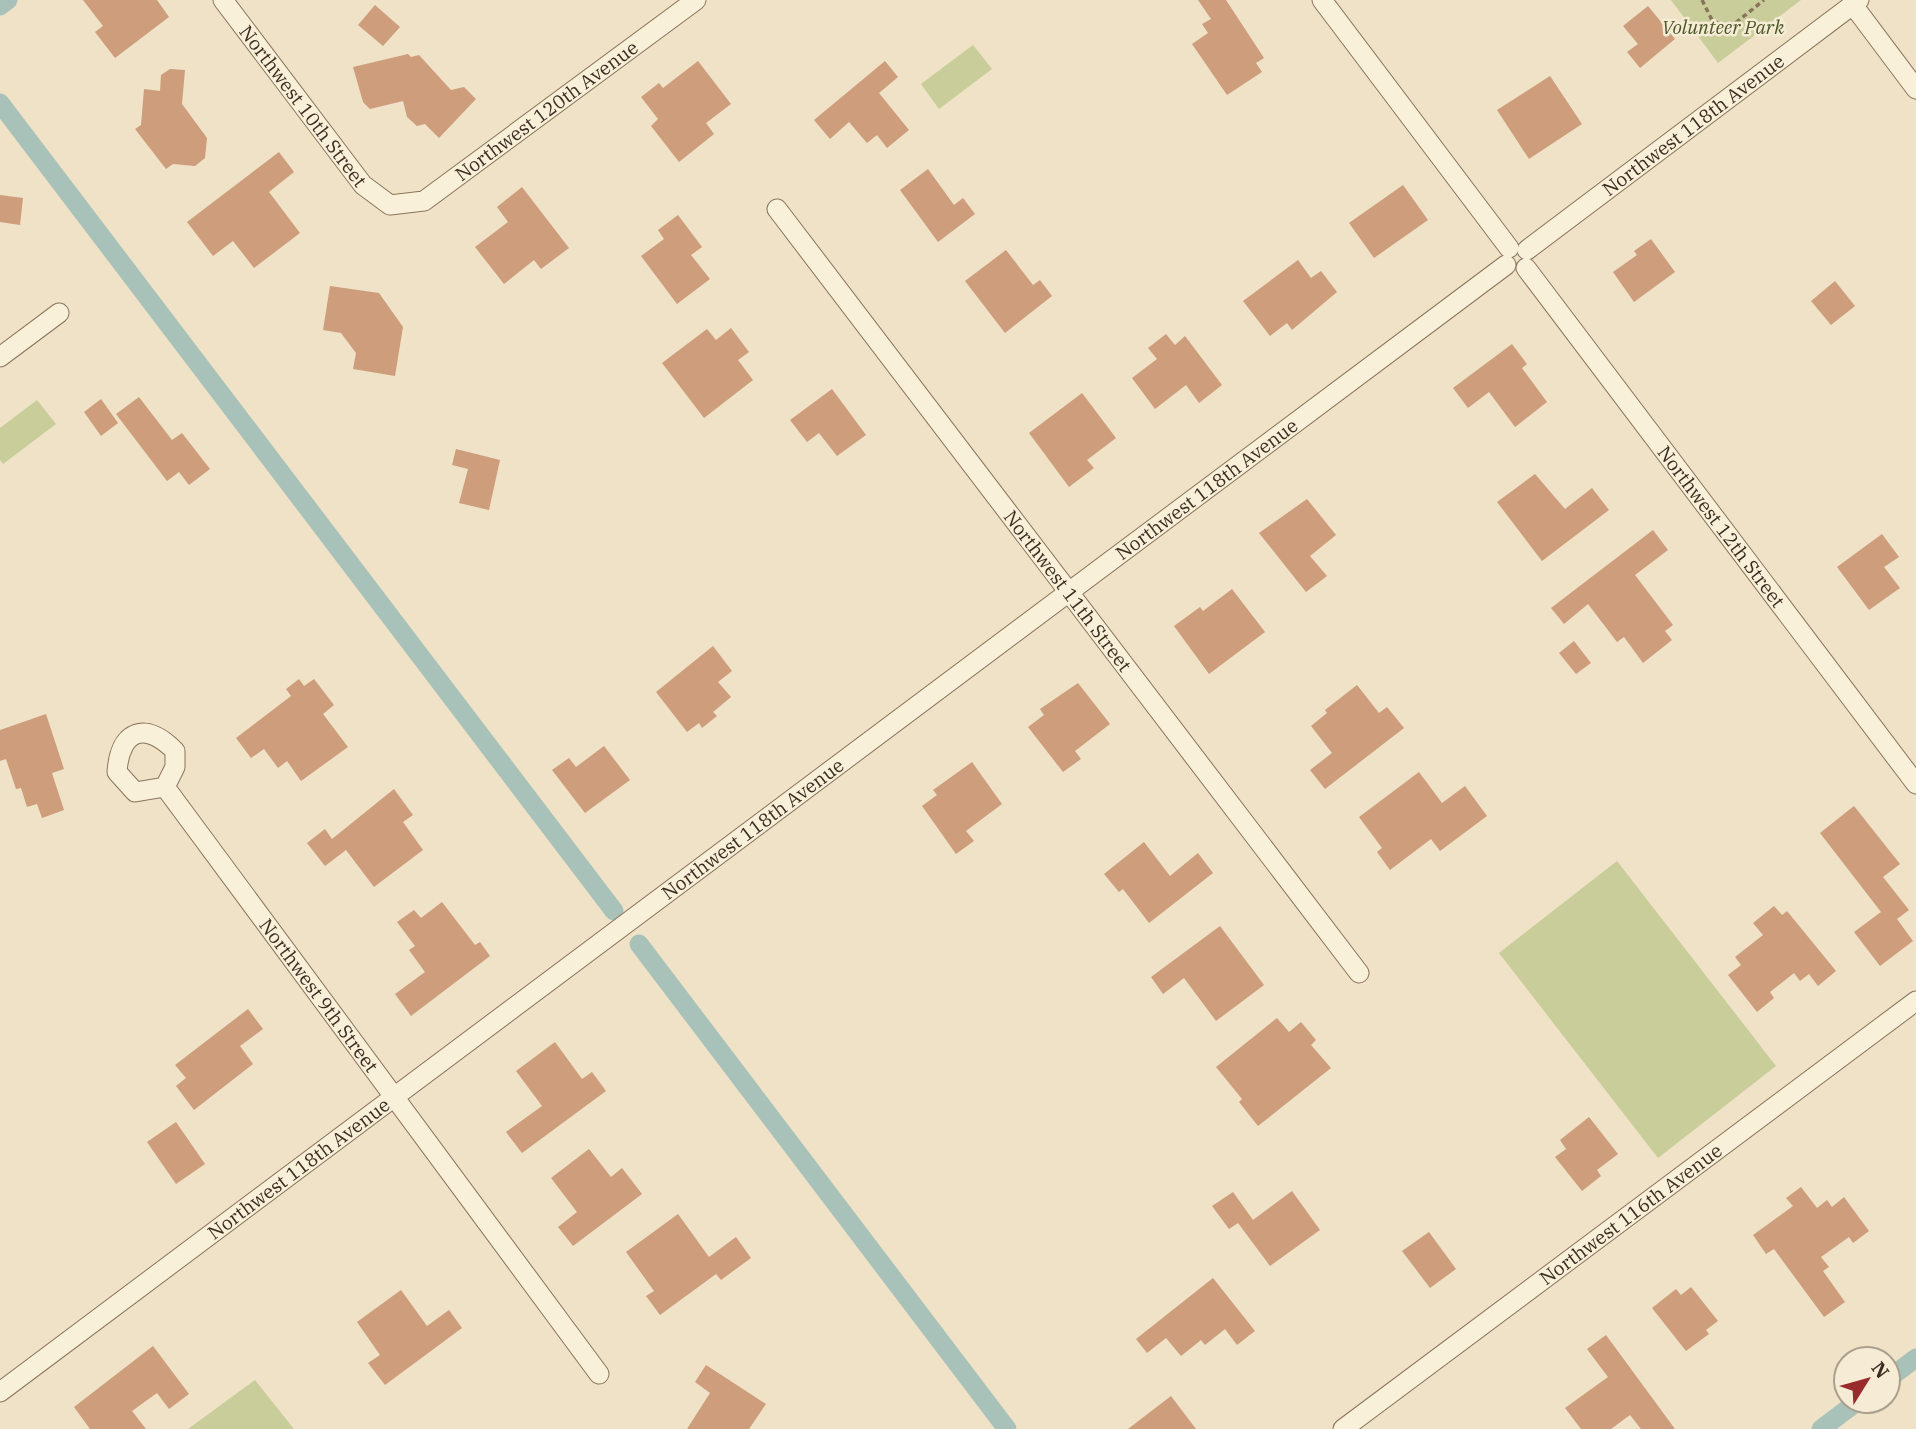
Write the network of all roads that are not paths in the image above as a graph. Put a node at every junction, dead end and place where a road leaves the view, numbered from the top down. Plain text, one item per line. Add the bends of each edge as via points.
1 (223, 0) edge
2 (696, 0) edge
3 (1322, 0) edge
4 (1856, 2) edge
5 (1916, 89) edge
6 (390, 205) joint
7 (777, 209) dead end
8 (1517, 258) junction
9 (59, 313) dead end
10 (0, 357) edge
11 (1069, 593) junction
12 (1916, 785) edge
13 (165, 787) dead end
14 (1359, 973) dead end
15 (1916, 1000) edge
16 (395, 1095) junction
17 (599, 1374) dead end
18 (0, 1392) edge
19 (1343, 1429) edge

1 - 6 street, Northwest 10th Street via 363,185
2 - 6 street, Northwest 120th Avenue via 424,201
3 - 8 street, Northwest 12th Street
4 - 5 street
4 - 8 street, Northwest 118th Avenue
7 - 11 street, Northwest 11th Street
8 - 11 street, Northwest 118th Avenue
8 - 12 street, Northwest 12th Street
9 - 10 street
11 - 14 street, Northwest 11th Street
11 - 16 street, Northwest 118th Avenue
13 - 16 street, Northwest 9th Street
15 - 19 street, Northwest 116th Avenue
16 - 17 street, Northwest 9th Street
16 - 18 street, Northwest 118th Avenue

